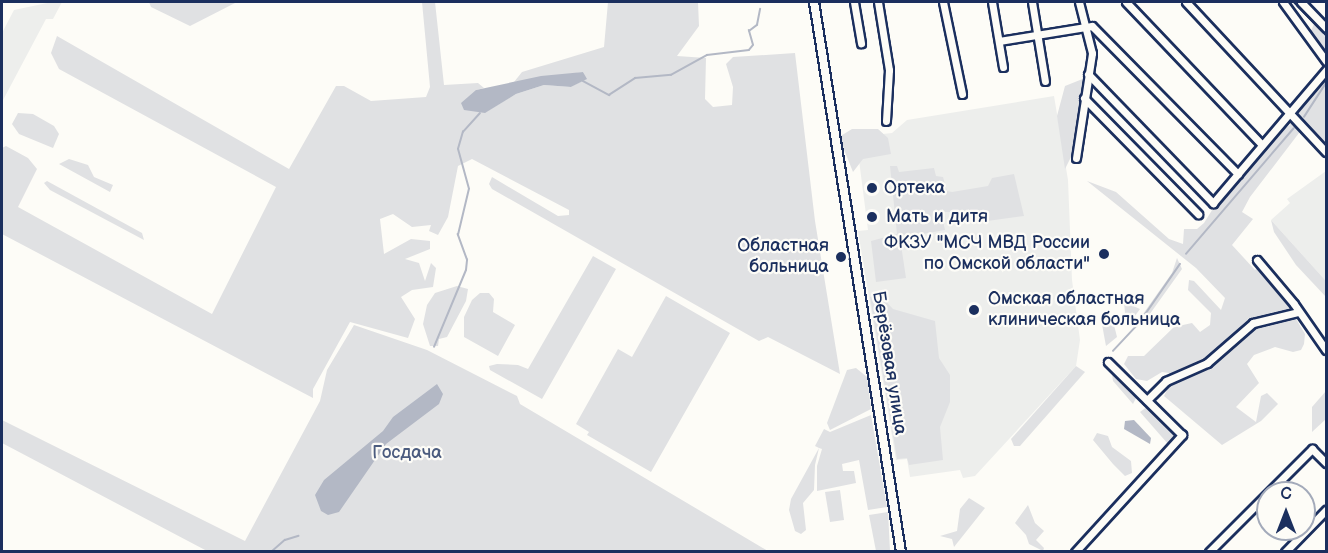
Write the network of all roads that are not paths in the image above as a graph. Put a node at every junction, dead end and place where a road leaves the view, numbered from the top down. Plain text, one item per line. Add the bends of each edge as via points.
1 (814, 2) edge
2 (854, 2) edge
3 (878, 2) edge
4 (943, 2) edge
5 (992, 2) edge
6 (1032, 2) edge
7 (1079, 2) edge
8 (1126, 2) edge
9 (1186, 2) edge
10 (1283, 2) edge
11 (1301, 2) edge
12 (1087, 25) junction
13 (1326, 28) edge
14 (1037, 36) junction
15 (999, 41) junction
16 (861, 43) dead end
17 (1326, 61) edge
18 (1003, 67) dead end
19 (1326, 70) edge
20 (1088, 74) junction
21 (1045, 81) dead end
22 (962, 94) dead end
23 (1084, 98) junction
24 (1290, 113) junction
25 (886, 121) dead end
26 (1262, 145) junction
27 (1325, 149) edge
28 (1076, 158) dead end
29 (1238, 174) junction
30 (1198, 214) dead end
31 (1257, 260) dead end
32 (1298, 312) junction
33 (1326, 350) edge
34 (1108, 362) dead end
35 (1147, 400) junction
36 (1326, 463) edge
37 (1326, 510) edge
38 (902, 552) edge
39 (1075, 552) edge
40 (1209, 552) edge
41 (1285, 552) edge

1 - 38 main road, Берёзовая улица
2 - 16 street
3 - 25 street via 889,70
4 - 22 street
5 - 15 street
6 - 14 street
7 - 12 street
8 - 26 street
9 - 24 street
10 - 17 street
11 - 13 street
12 - 14 street
12 - 20 street via 1092,45
12 - 29 street via 1110,41
14 - 15 street
14 - 21 street
15 - 18 street
19 - 24 street
20 - 23 street
20 - 29 street via 1213,203
23 - 28 street
23 - 30 street
24 - 26 street
24 - 27 street
26 - 29 street
31 - 32 street
32 - 33 street
32 - 35 street via 1253,323 1207,363 1166,381
34 - 35 street
35 - 39 street via 1182,431 1180,439
36 - 40 street via 1312,449
37 - 41 street

